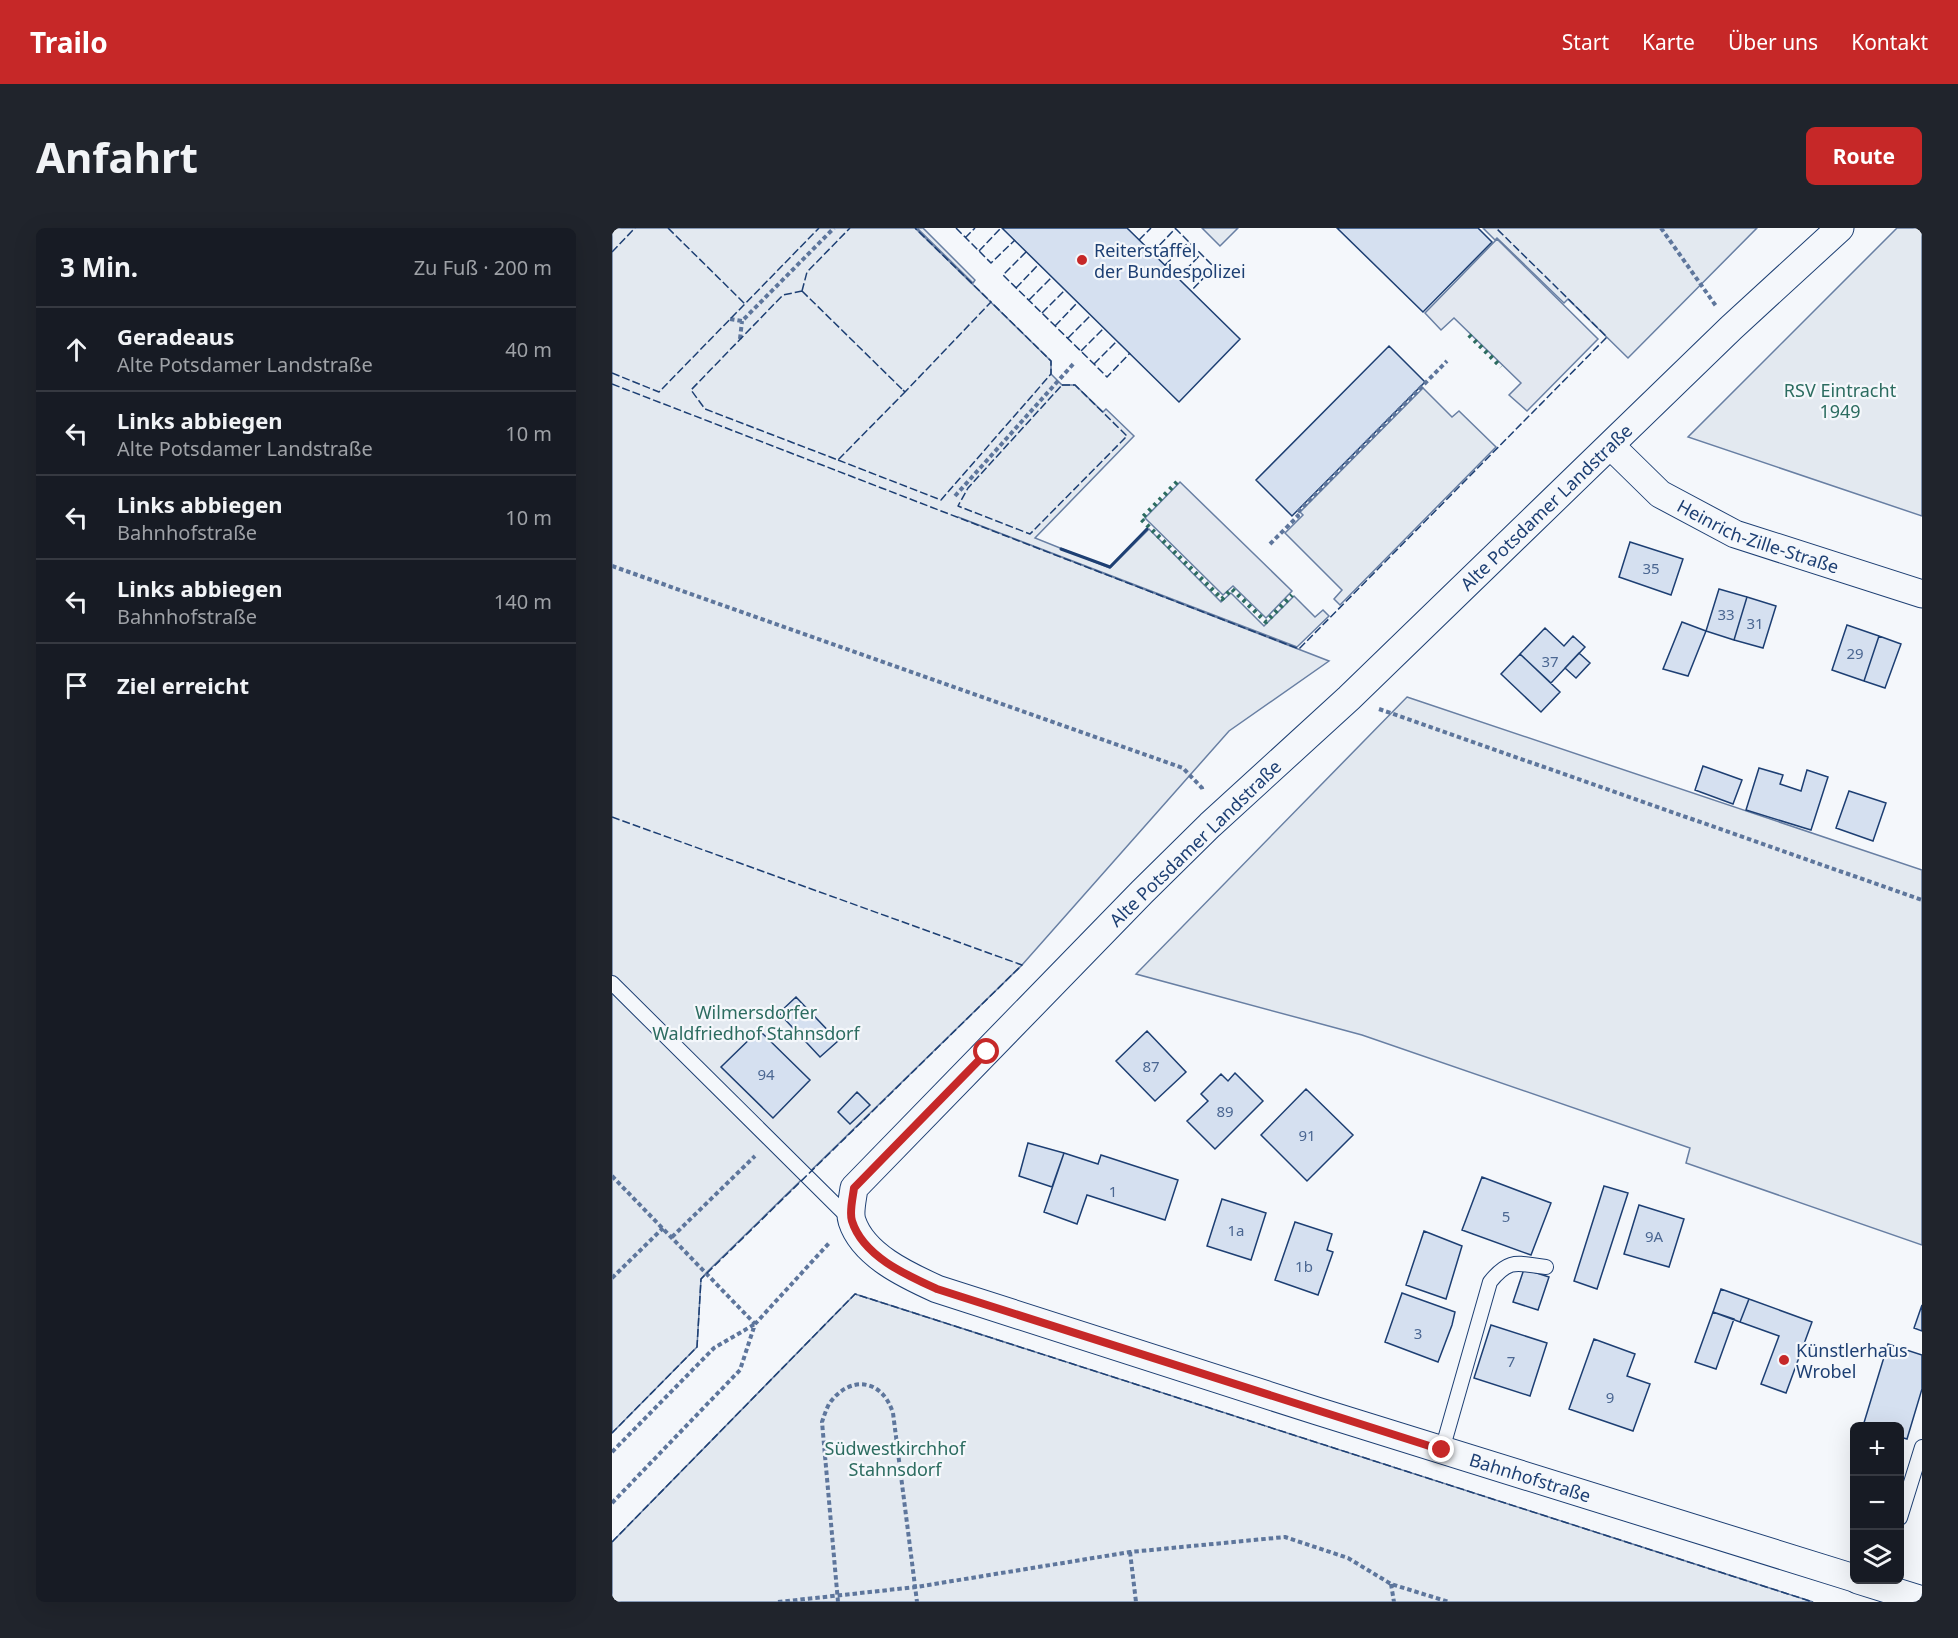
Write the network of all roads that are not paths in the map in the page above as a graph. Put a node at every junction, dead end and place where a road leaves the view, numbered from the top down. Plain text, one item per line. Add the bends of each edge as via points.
1 (1840, 228) edge
2 (1611, 446) junction
3 (1922, 594) edge
4 (612, 983) edge
5 (851, 1220) junction
6 (1546, 1267) dead end
7 (1922, 1447) edge
8 (1442, 1450) junction
9 (1904, 1503) edge
10 (1850, 1575) edge
11 (1877, 1584) edge
12 (1922, 1600) edge

1 - 2 street, Alte Potsdamer Landstraße
2 - 3 street, Heinrich-Zille-Straße via 1660,494 1735,534
2 - 5 street, Alte Potsdamer Landstraße via 1134,901 854,1188
4 - 5 lane
5 - 8 street, Bahnhofstraße via 868,1249 903,1273 937,1289
6 - 8 lane via 1512,1264 1501,1268 1490,1282
7 - 9 lane
8 - 10 street, Bahnhofstraße
11 - 12 street, Bahnhofstraße

